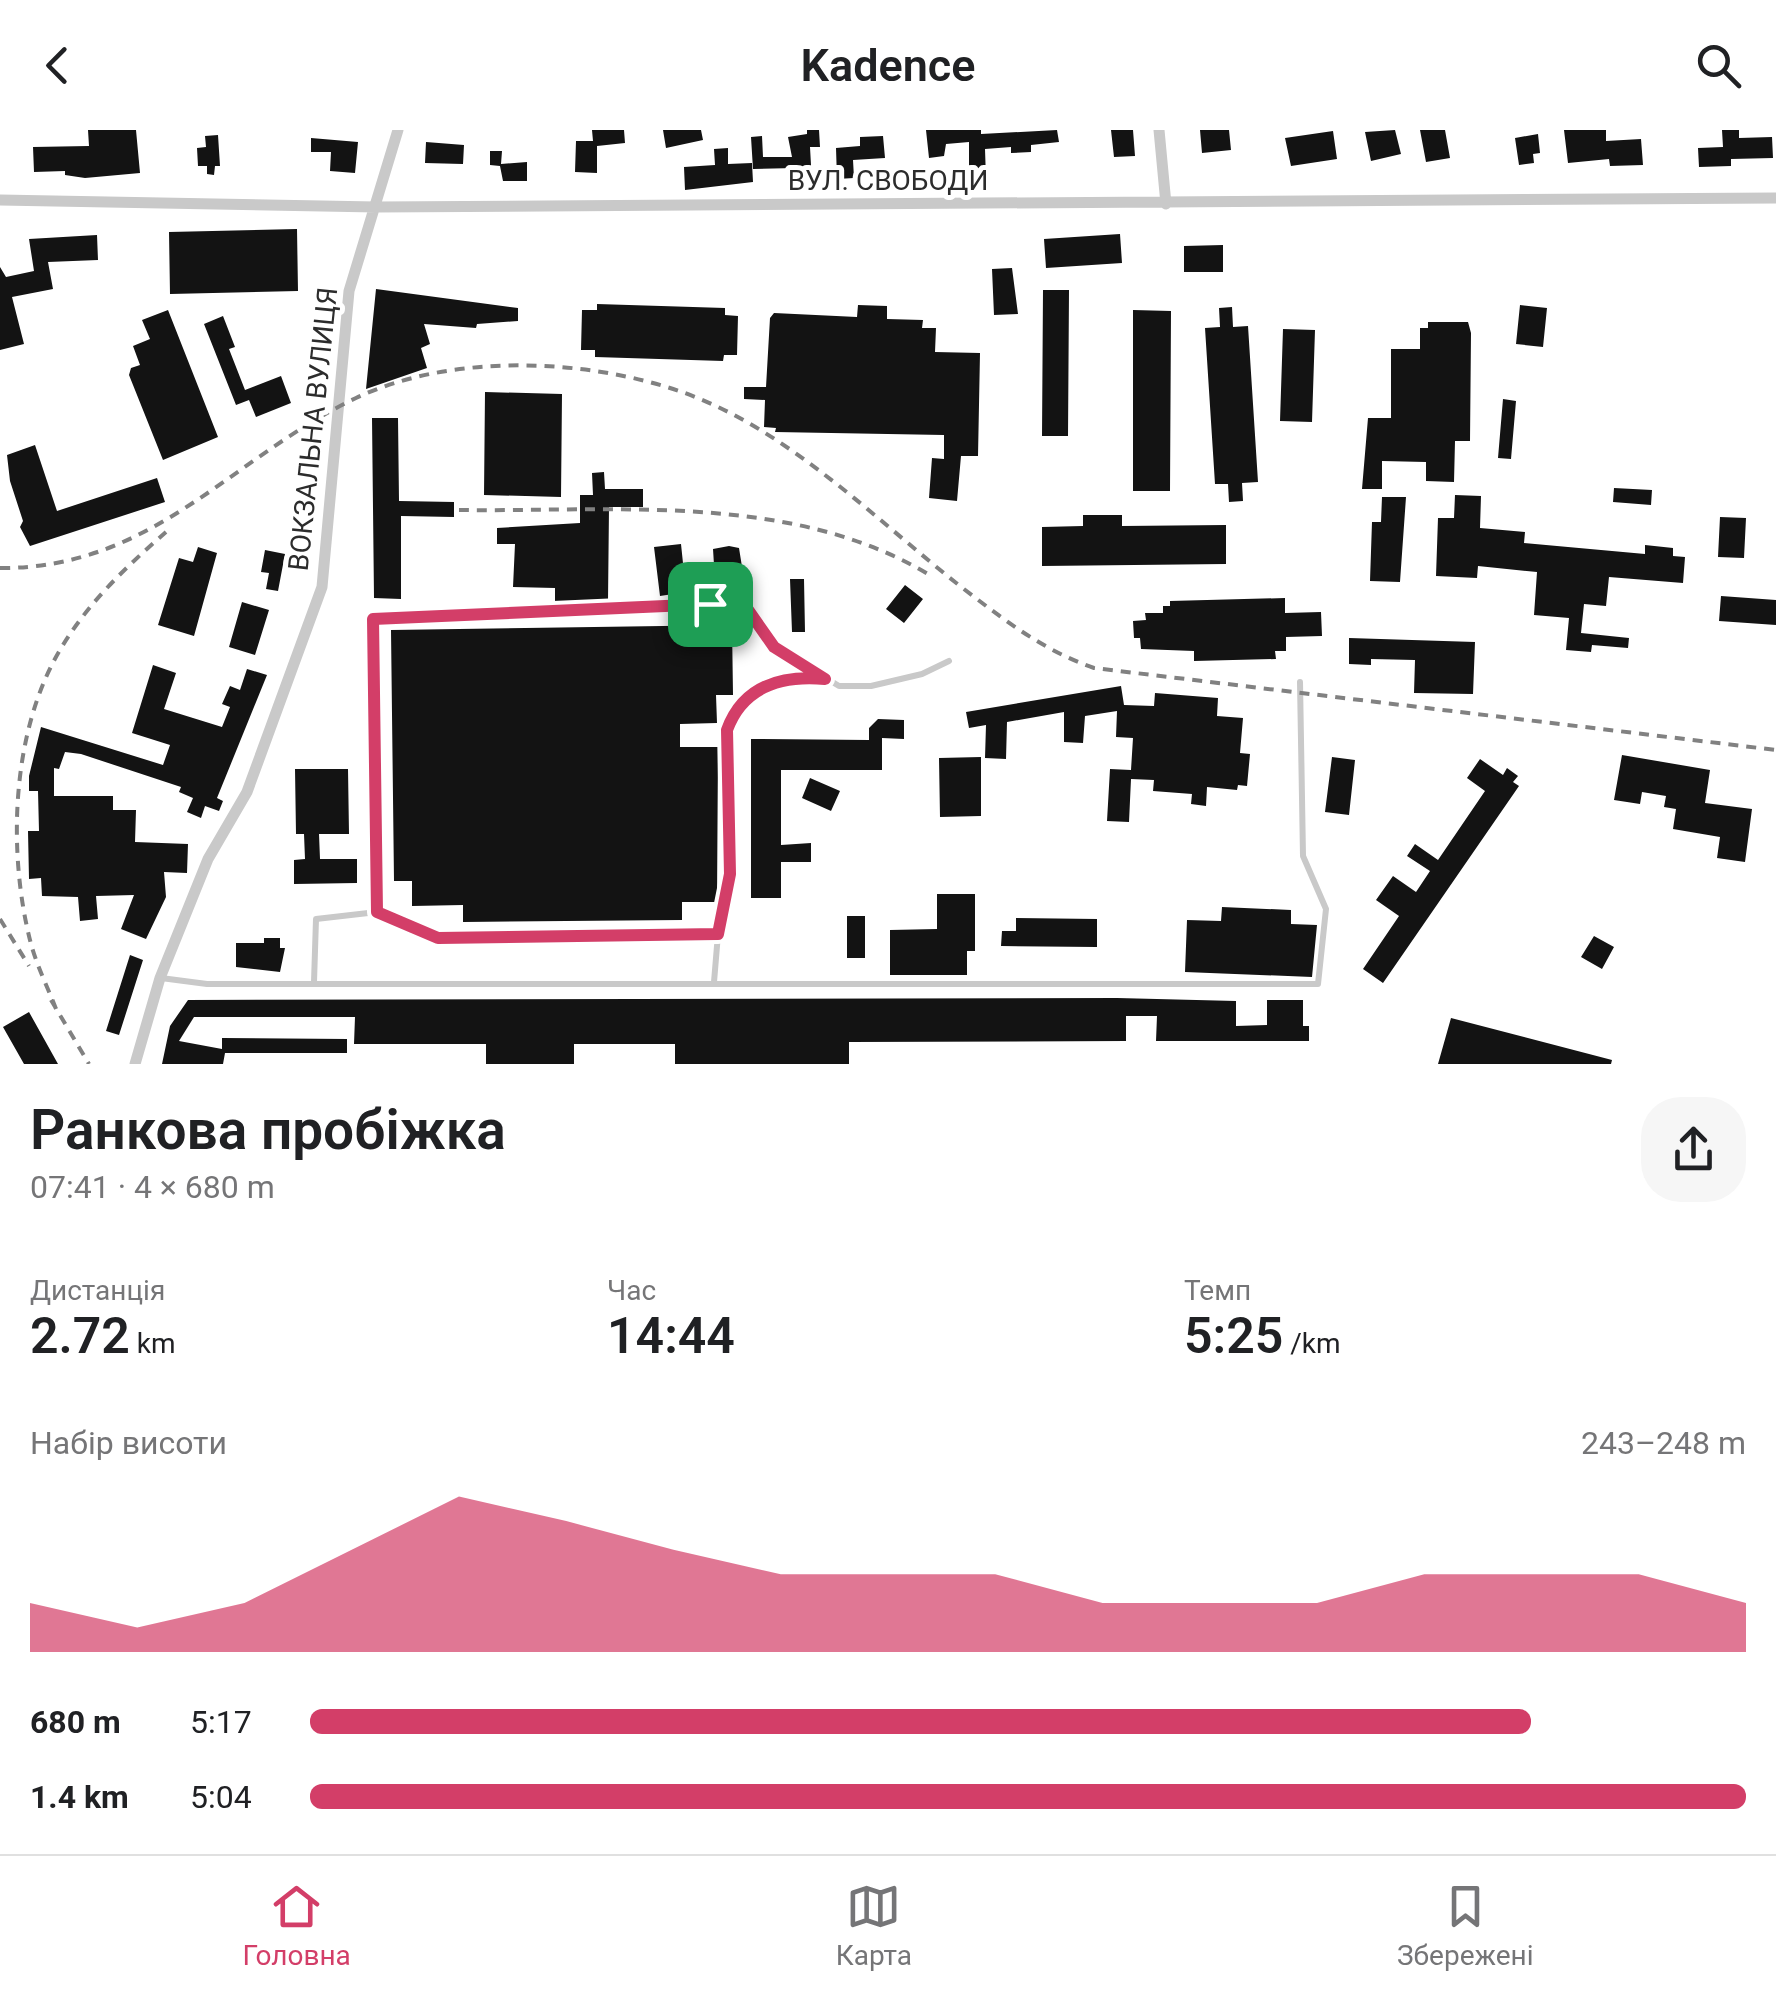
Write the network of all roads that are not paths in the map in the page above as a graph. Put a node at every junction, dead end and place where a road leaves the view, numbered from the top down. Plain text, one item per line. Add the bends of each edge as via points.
1 (398, 130) edge
2 (1159, 130) edge
3 (1776, 198) edge
4 (0, 200) edge
5 (1166, 204) junction
6 (376, 207) junction
7 (949, 661) dead end
8 (825, 679) junction
9 (1300, 682) dead end
10 (377, 912) junction
11 (718, 934) junction
12 (160, 978) junction
13 (314, 982) junction
14 (714, 982) junction
15 (135, 1064) edge

1 - 6 street, ВОКЗАЛЬНА ВУЛИЦЯ
2 - 5 street
3 - 5 street, ВУЛ. СВОБОДИ
4 - 6 street, ВУЛ. СВОБОДИ
5 - 6 street, ВУЛ. СВОБОДИ
6 - 12 street, ВОКЗАЛЬНА ВУЛИЦЯ via 349,292 322,587 247,792 208,859
7 - 8 lane via 861,688
8 - 10 lane via 774,647 753,613 739,605 373,619
8 - 11 lane via 772,682 748,696 731,719 730,874
9 - 14 lane via 1303,856 1326,909 1318,984
10 - 11 lane via 438,938
10 - 13 lane via 316,919
11 - 14 lane
12 - 13 lane
12 - 15 street, ВОКЗАЛЬНА ВУЛИЦЯ
13 - 14 lane

